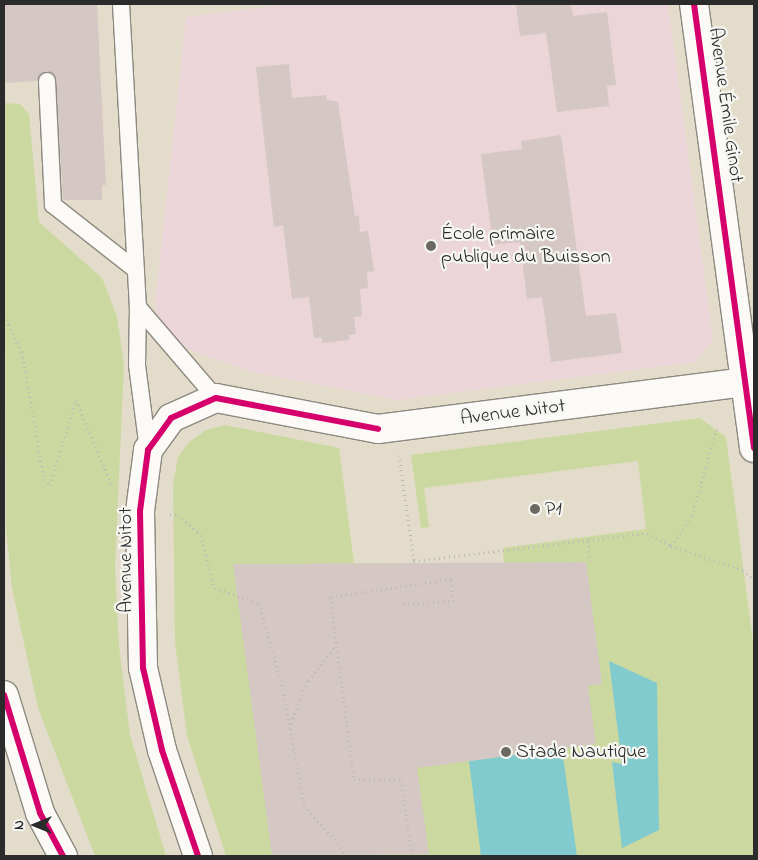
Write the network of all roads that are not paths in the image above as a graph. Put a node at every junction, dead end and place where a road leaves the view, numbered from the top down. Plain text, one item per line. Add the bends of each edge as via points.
1 (121, 4) edge
2 (694, 4) edge
3 (47, 81) dead end
4 (136, 270) junction
5 (138, 307) junction
6 (750, 382) edge
7 (216, 398) junction
8 (754, 448) edge
9 (148, 450) junction
10 (4, 695) edge
11 (63, 856) edge
12 (198, 856) edge

1 - 4 lane
2 - 6 street, Avenue Émile Ginot
3 - 4 lane via 53,205
4 - 5 lane
5 - 7 lane
5 - 9 lane via 137,365
6 - 7 street, Avenue Nitot via 396,427 346,425
6 - 8 street, Avenue Émile Ginot
7 - 9 street, Avenue Nitot via 171,418
9 - 12 street, Avenue Nitot via 140,511 143,668 162,750
10 - 11 street via 40,813

